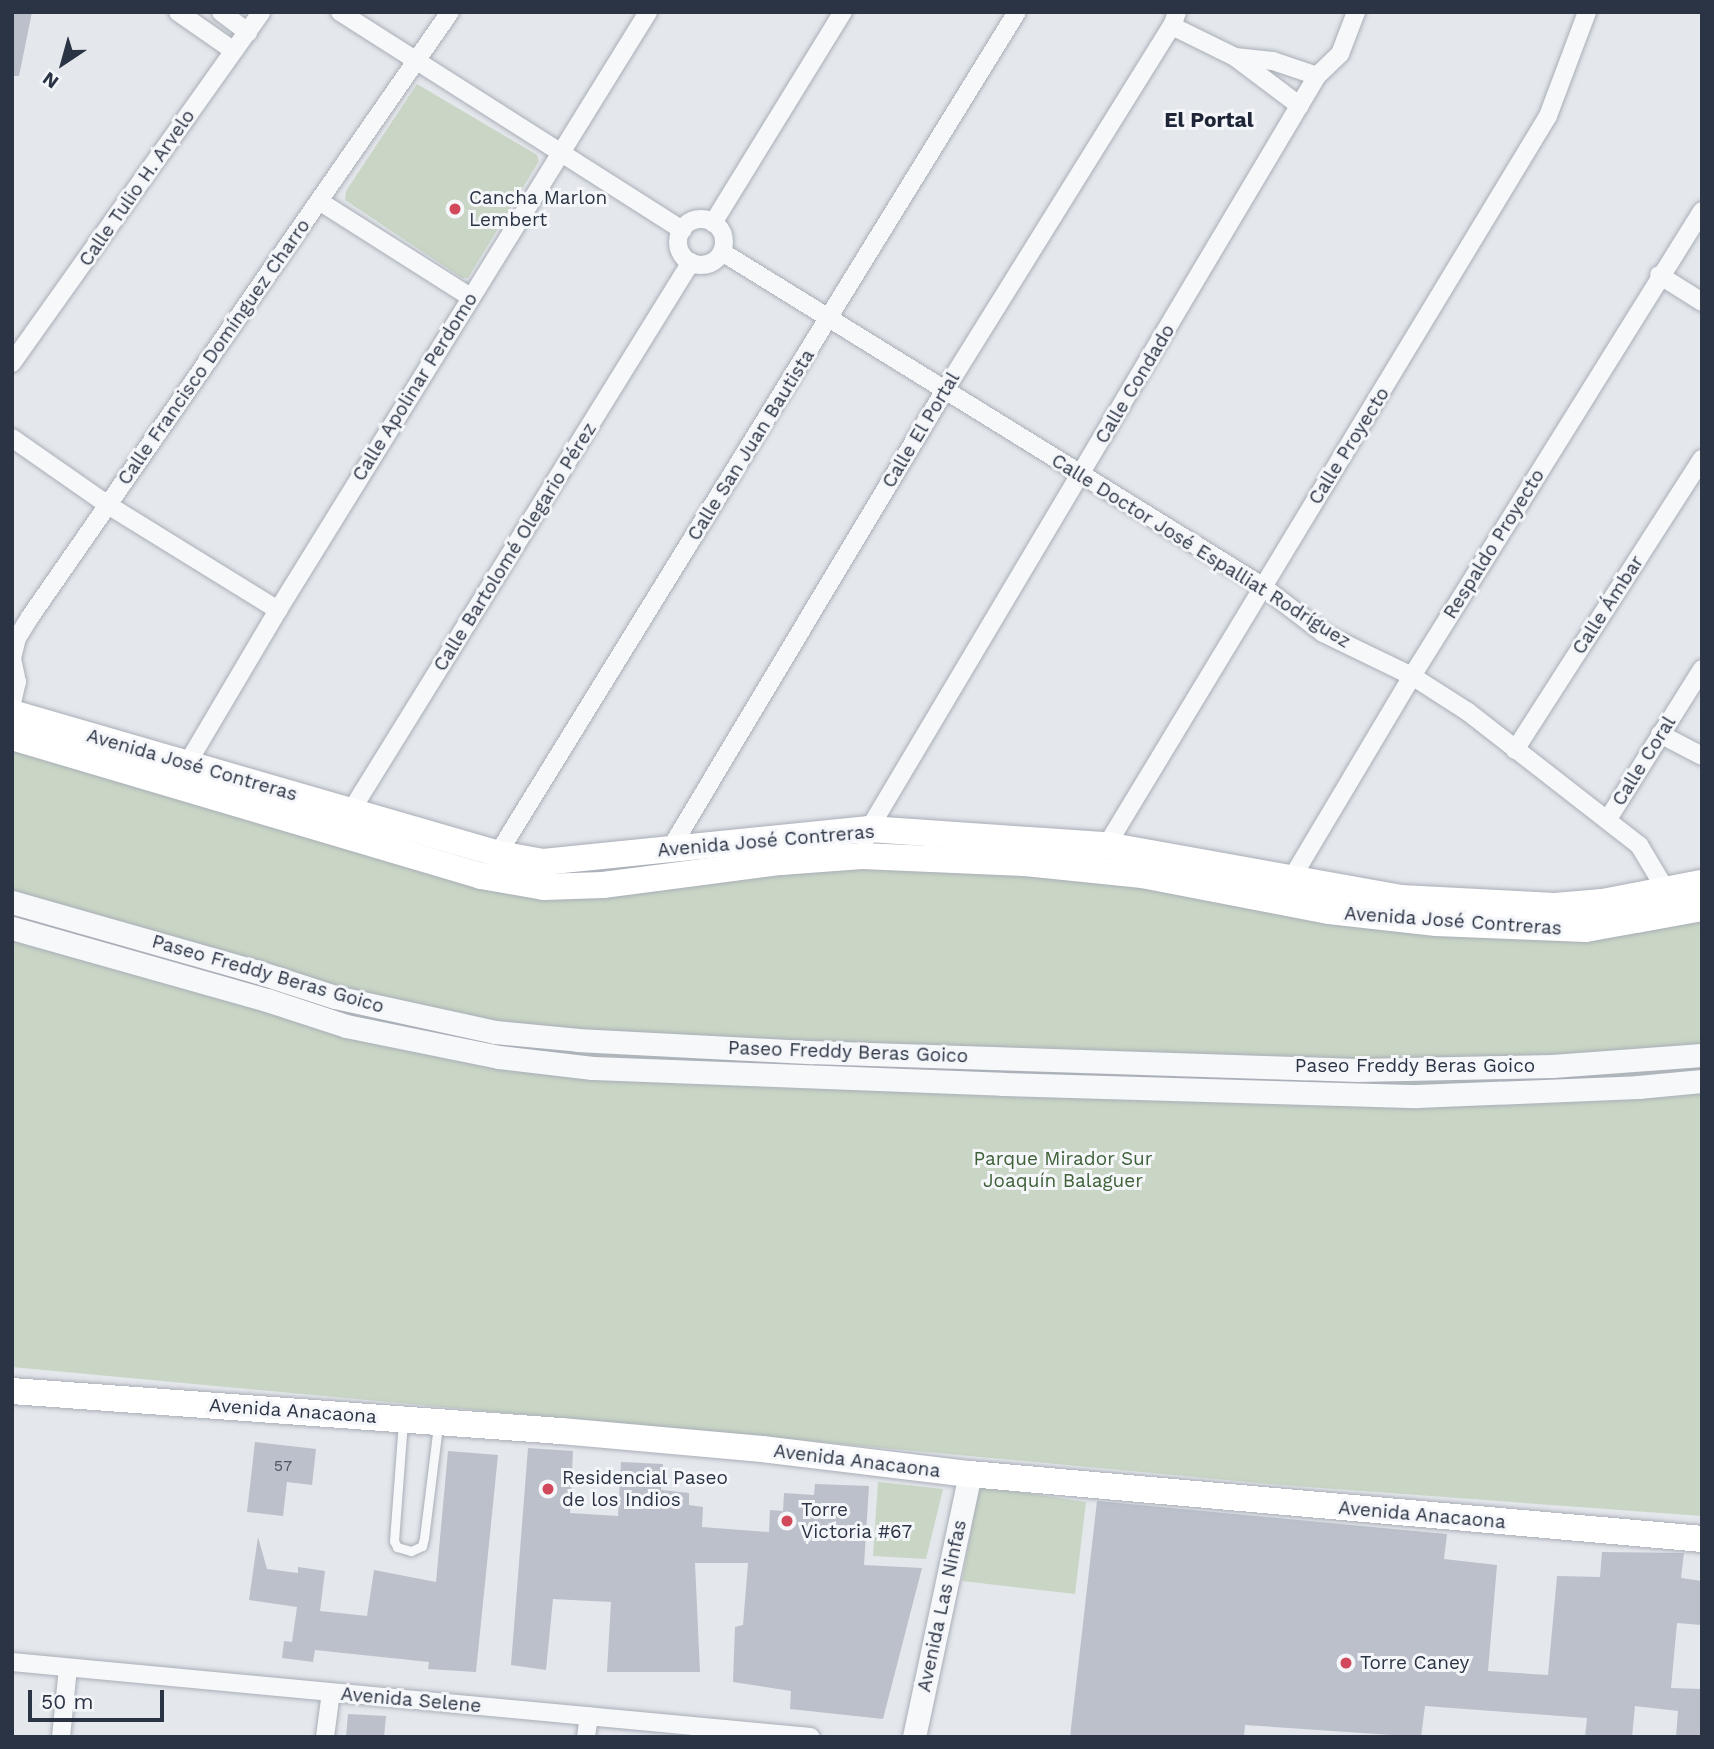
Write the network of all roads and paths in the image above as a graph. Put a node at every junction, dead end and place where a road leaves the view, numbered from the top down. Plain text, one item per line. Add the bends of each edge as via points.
1 (178, 12) edge
2 (221, 12) edge
3 (261, 12) edge
4 (340, 12) edge
5 (450, 12) edge
6 (648, 12) edge
7 (843, 12) edge
8 (1017, 12) edge
9 (1356, 12) edge
10 (1587, 12) edge
11 (1175, 19) edge
12 (248, 32) junction
13 (234, 51) junction
14 (1235, 57) junction
15 (417, 61) junction
16 (1317, 76) junction
17 (1300, 106) junction
18 (558, 154) junction
19 (319, 201) junction
20 (1702, 211) edge
21 (713, 223) junction
22 (682, 230) junction
23 (722, 252) junction
24 (691, 262) junction
25 (1659, 275) junction
26 (470, 297) junction
27 (1702, 302) edge
28 (830, 319) junction
29 (12, 363) edge
30 (945, 390) junction
31 (12, 438) edge
32 (1702, 459) edge
33 (1081, 474) junction
34 (108, 505) junction
35 (1262, 586) junction
36 (278, 610) junction
37 (1702, 669) edge
38 (1412, 676) junction
39 (12, 703) edge
40 (12, 713) edge
41 (1660, 734) junction
42 (12, 737) edge
43 (1515, 750) junction
44 (1702, 756) edge
45 (187, 764) junction
46 (1608, 819) junction
47 (345, 822) junction
48 (869, 829) junction
49 (1106, 845) junction
50 (670, 851) junction
51 (499, 854) junction
52 (862, 856) junction
53 (1091, 870) junction
54 (481, 876) junction
55 (1290, 880) junction
56 (1702, 883) edge
57 (12, 902) edge
58 (1667, 902) junction
59 (1702, 908) edge
60 (12, 928) edge
61 (1702, 1055) edge
62 (1062, 1060) junction
63 (1702, 1081) edge
64 (1063, 1086) junction
65 (12, 1391) edge
66 (403, 1419) junction
67 (438, 1422) junction
68 (970, 1474) junction
69 (1702, 1539) edge
70 (12, 1662) edge
71 (68, 1668) junction
72 (331, 1692) junction
73 (589, 1716) junction
74 (61, 1737) edge
75 (325, 1737) edge
76 (586, 1737) edge
77 (810, 1737) edge
78 (914, 1737) edge

1 - 13 street
2 - 12 street
3 - 12 street, Calle Tulio H. Arvelo
4 - 15 street
5 - 15 street, Calle Francisco Domínguez Charro
6 - 18 street, Calle Apolinar Perdomo
7 - 21 street
8 - 28 street, Calle San Juan Bautista
9 - 16 street, Calle Condado via 1340,54
10 - 35 street, Calle Proyecto via 1548,116
11 - 14 street
11 - 30 street, Calle El Portal
12 - 13 street, Calle Tulio H. Arvelo
13 - 29 street, Calle Tulio H. Arvelo
14 - 16 street via 1273,61
14 - 17 street
15 - 18 street
15 - 19 street, Calle Francisco Domínguez Charro
16 - 17 street, Calle Condado
17 - 33 street, Calle Condado
18 - 22 street
18 - 26 street, Calle Apolinar Perdomo
19 - 26 street
19 - 34 street, Calle Francisco Domínguez Charro
20 - 25 street, Respaldo Proyecto
21 - 22 street via 696,220
21 - 23 street via 723,236
22 - 24 street via 680,250
23 - 24 street via 709,264
23 - 28 street, Calle Doctor José Espalliat Rodríguez
24 - 47 street, Calle Bartolomé Olegario Pérez
25 - 27 street
25 - 38 street, Respaldo Proyecto
26 - 36 street, Calle Apolinar Perdomo
28 - 30 street, Calle Doctor José Espalliat Rodríguez
28 - 51 street, Calle San Juan Bautista
30 - 33 street, Calle Doctor José Espalliat Rodríguez
30 - 50 street, Calle El Portal
31 - 34 street
32 - 43 street, Calle Ámbar
33 - 35 street, Calle Doctor José Espalliat Rodríguez
33 - 48 street, Calle Condado
34 - 36 street
34 - 39 street, Calle Francisco Domínguez Charro via 17,638
35 - 38 street, Calle Doctor José Espalliat Rodríguez via 1323,633
35 - 49 street, Calle Proyecto
36 - 45 street, Calle Apolinar Perdomo
37 - 41 street, Calle Coral
38 - 43 street, Calle Doctor José Espalliat Rodríguez
38 - 55 street, Respaldo Proyecto
40 - 45 main road, Avenida José Contreras
41 - 44 street
41 - 46 street, Calle Coral
42 - 47 main road, Avenida José Contreras
43 - 46 street, Calle Doctor José Espalliat Rodríguez
45 - 47 main road, Avenida José Contreras
46 - 58 street, Calle Doctor José Espalliat Rodríguez via 1639,845
47 - 51 main road, Avenida José Contreras
47 - 54 main road, Avenida José Contreras
48 - 49 main road, Avenida José Contreras
48 - 50 main road, Avenida José Contreras
48 - 52 street, Calle Condado
49 - 53 street, Calle Proyecto
49 - 55 main road, Avenida José Contreras
50 - 51 main road, Avenida José Contreras via 543,862
51 - 54 street, Calle San Juan Bautista
52 - 53 main road, Avenida José Contreras
52 - 54 main road, Avenida José Contreras via 603,885 544,887
53 - 58 main road, Avenida José Contreras via 1142,875 1341,912 1436,923 1564,930
55 - 58 main road, Avenida José Contreras via 1401,898 1555,906
56 - 58 main road, Avenida José Contreras
57 - 62 street, Paseo Freddy Beras Goico via 335,997 495,1032 810,1052
58 - 59 main road, Avenida José Contreras
60 - 64 street, Paseo Freddy Beras Goico via 346,1026 499,1057 605,1068
61 - 62 street, Paseo Freddy Beras Goico via 1514,1068 1357,1070
62 - 64 street
63 - 64 street, Paseo Freddy Beras Goico via 1417,1096
65 - 66 main road, Avenida Anacaona
66 - 67 main road, Avenida Anacaona
66 - 67 lane via 394,1541 397,1547 411,1551 422,1546 424,1538
67 - 68 main road, Avenida Anacaona via 762,1449
68 - 69 main road, Avenida Anacaona
68 - 78 street, Avenida Las Ninfas
70 - 71 street, Avenida Selene
71 - 72 street, Avenida Selene
71 - 74 street
72 - 73 street, Avenida Selene
72 - 75 street
73 - 76 street
73 - 77 street, Avenida Selene

